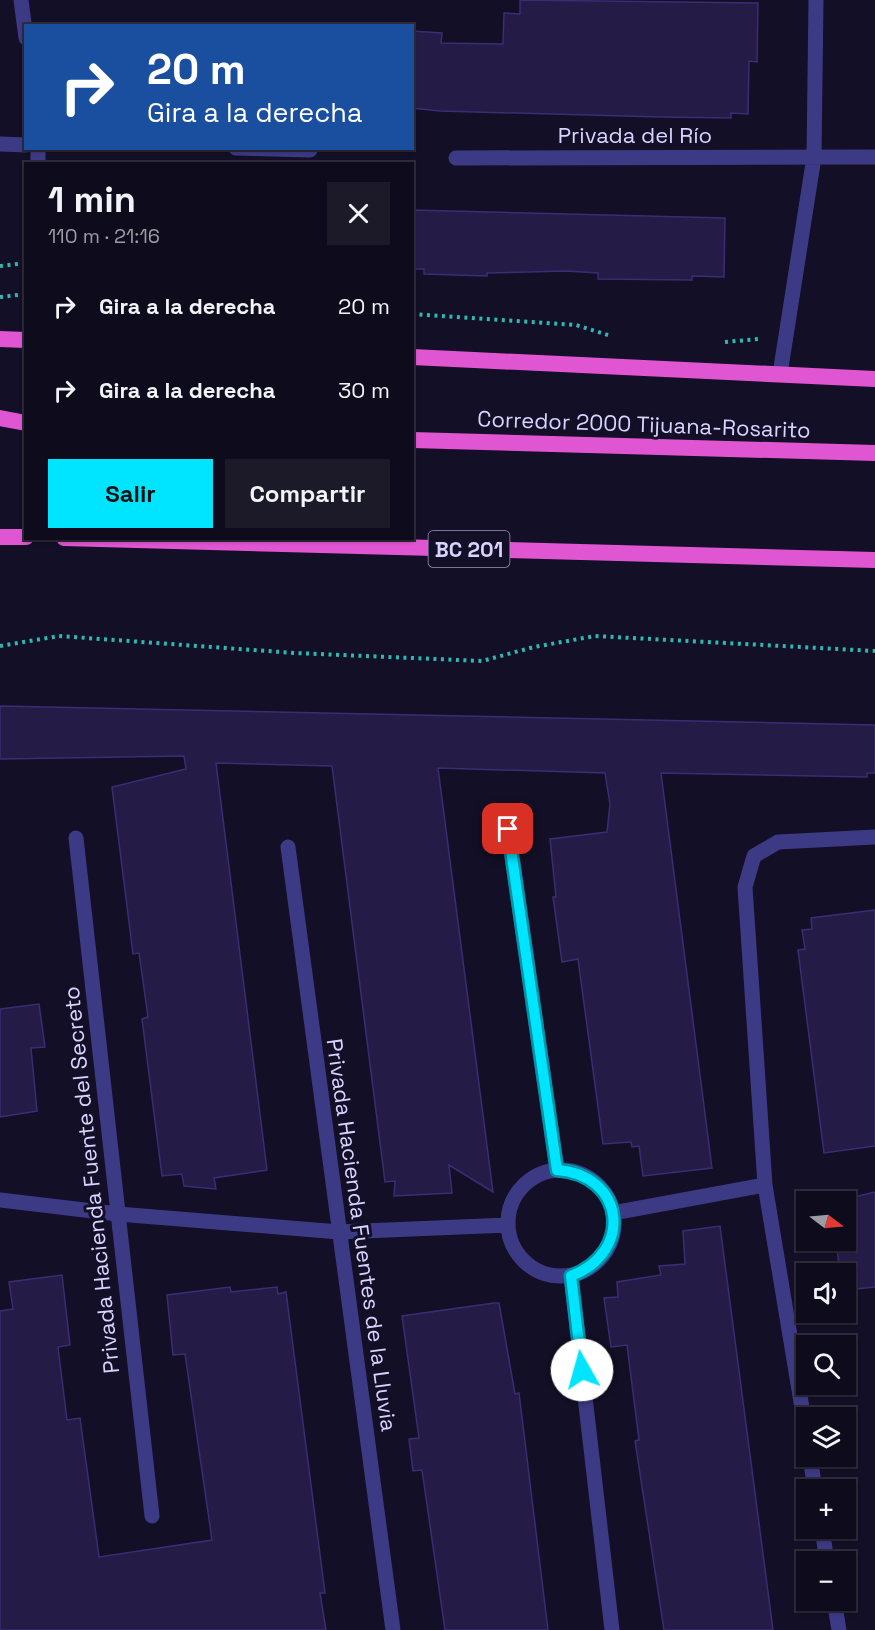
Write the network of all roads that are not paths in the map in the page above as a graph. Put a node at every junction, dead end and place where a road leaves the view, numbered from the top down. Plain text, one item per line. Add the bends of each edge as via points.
1 (21, 0) edge
2 (816, 0) edge
3 (24, 24) edge
4 (0, 144) edge
5 (24, 145) edge
6 (814, 157) junction
7 (875, 157) edge
8 (456, 158) dead end
9 (0, 339) edge
10 (24, 340) edge
11 (414, 357) edge
12 (780, 374) junction
13 (875, 379) edge
14 (0, 418) edge
15 (24, 423) edge
16 (0, 427) edge
17 (24, 428) edge
18 (414, 440) edge
19 (875, 453) edge
20 (0, 537) edge
21 (24, 537) edge
22 (137, 540) edge
23 (875, 560) edge
24 (508, 829) dead end
25 (875, 837) edge
26 (76, 838) dead end
27 (288, 847) dead end
28 (557, 1170) junction
29 (765, 1185) junction
30 (0, 1200) edge
31 (118, 1214) junction
32 (613, 1214) junction
33 (508, 1225) junction
34 (339, 1232) junction
35 (571, 1276) junction
36 (802, 1407) edge
37 (152, 1516) dead end
38 (835, 1611) edge
39 (393, 1630) edge
40 (612, 1630) edge
41 (838, 1630) edge

1 - 3 street
2 - 6 street
4 - 5 street
6 - 7 street, Privada del Río
6 - 8 street, Privada del Río
6 - 12 street
9 - 10 highway
11 - 12 highway
12 - 13 highway
14 - 15 highway
16 - 17 highway
18 - 19 highway, Corredor 2000 Tijuana-Rosarito
20 - 21 highway
22 - 23 highway, BC 201
24 - 28 street
25 - 29 street via 777,842 754,856 745,888
26 - 31 street, Privada Hacienda Fuente del Secreto
27 - 34 street, Privada Hacienda Fuentes de la Lluvia
28 - 32 street via 587,1176 608,1199
28 - 33 street via 541,1173 516,1194 509,1209
29 - 32 street
29 - 36 street
30 - 31 street
31 - 34 street
31 - 37 street, Privada Hacienda Fuente del Secreto
32 - 35 street via 609,1246 599,1260
33 - 34 street
33 - 35 street via 511,1243 521,1259 552,1276
34 - 39 street, Privada Hacienda Fuentes de la Lluvia
35 - 40 street
38 - 41 street

